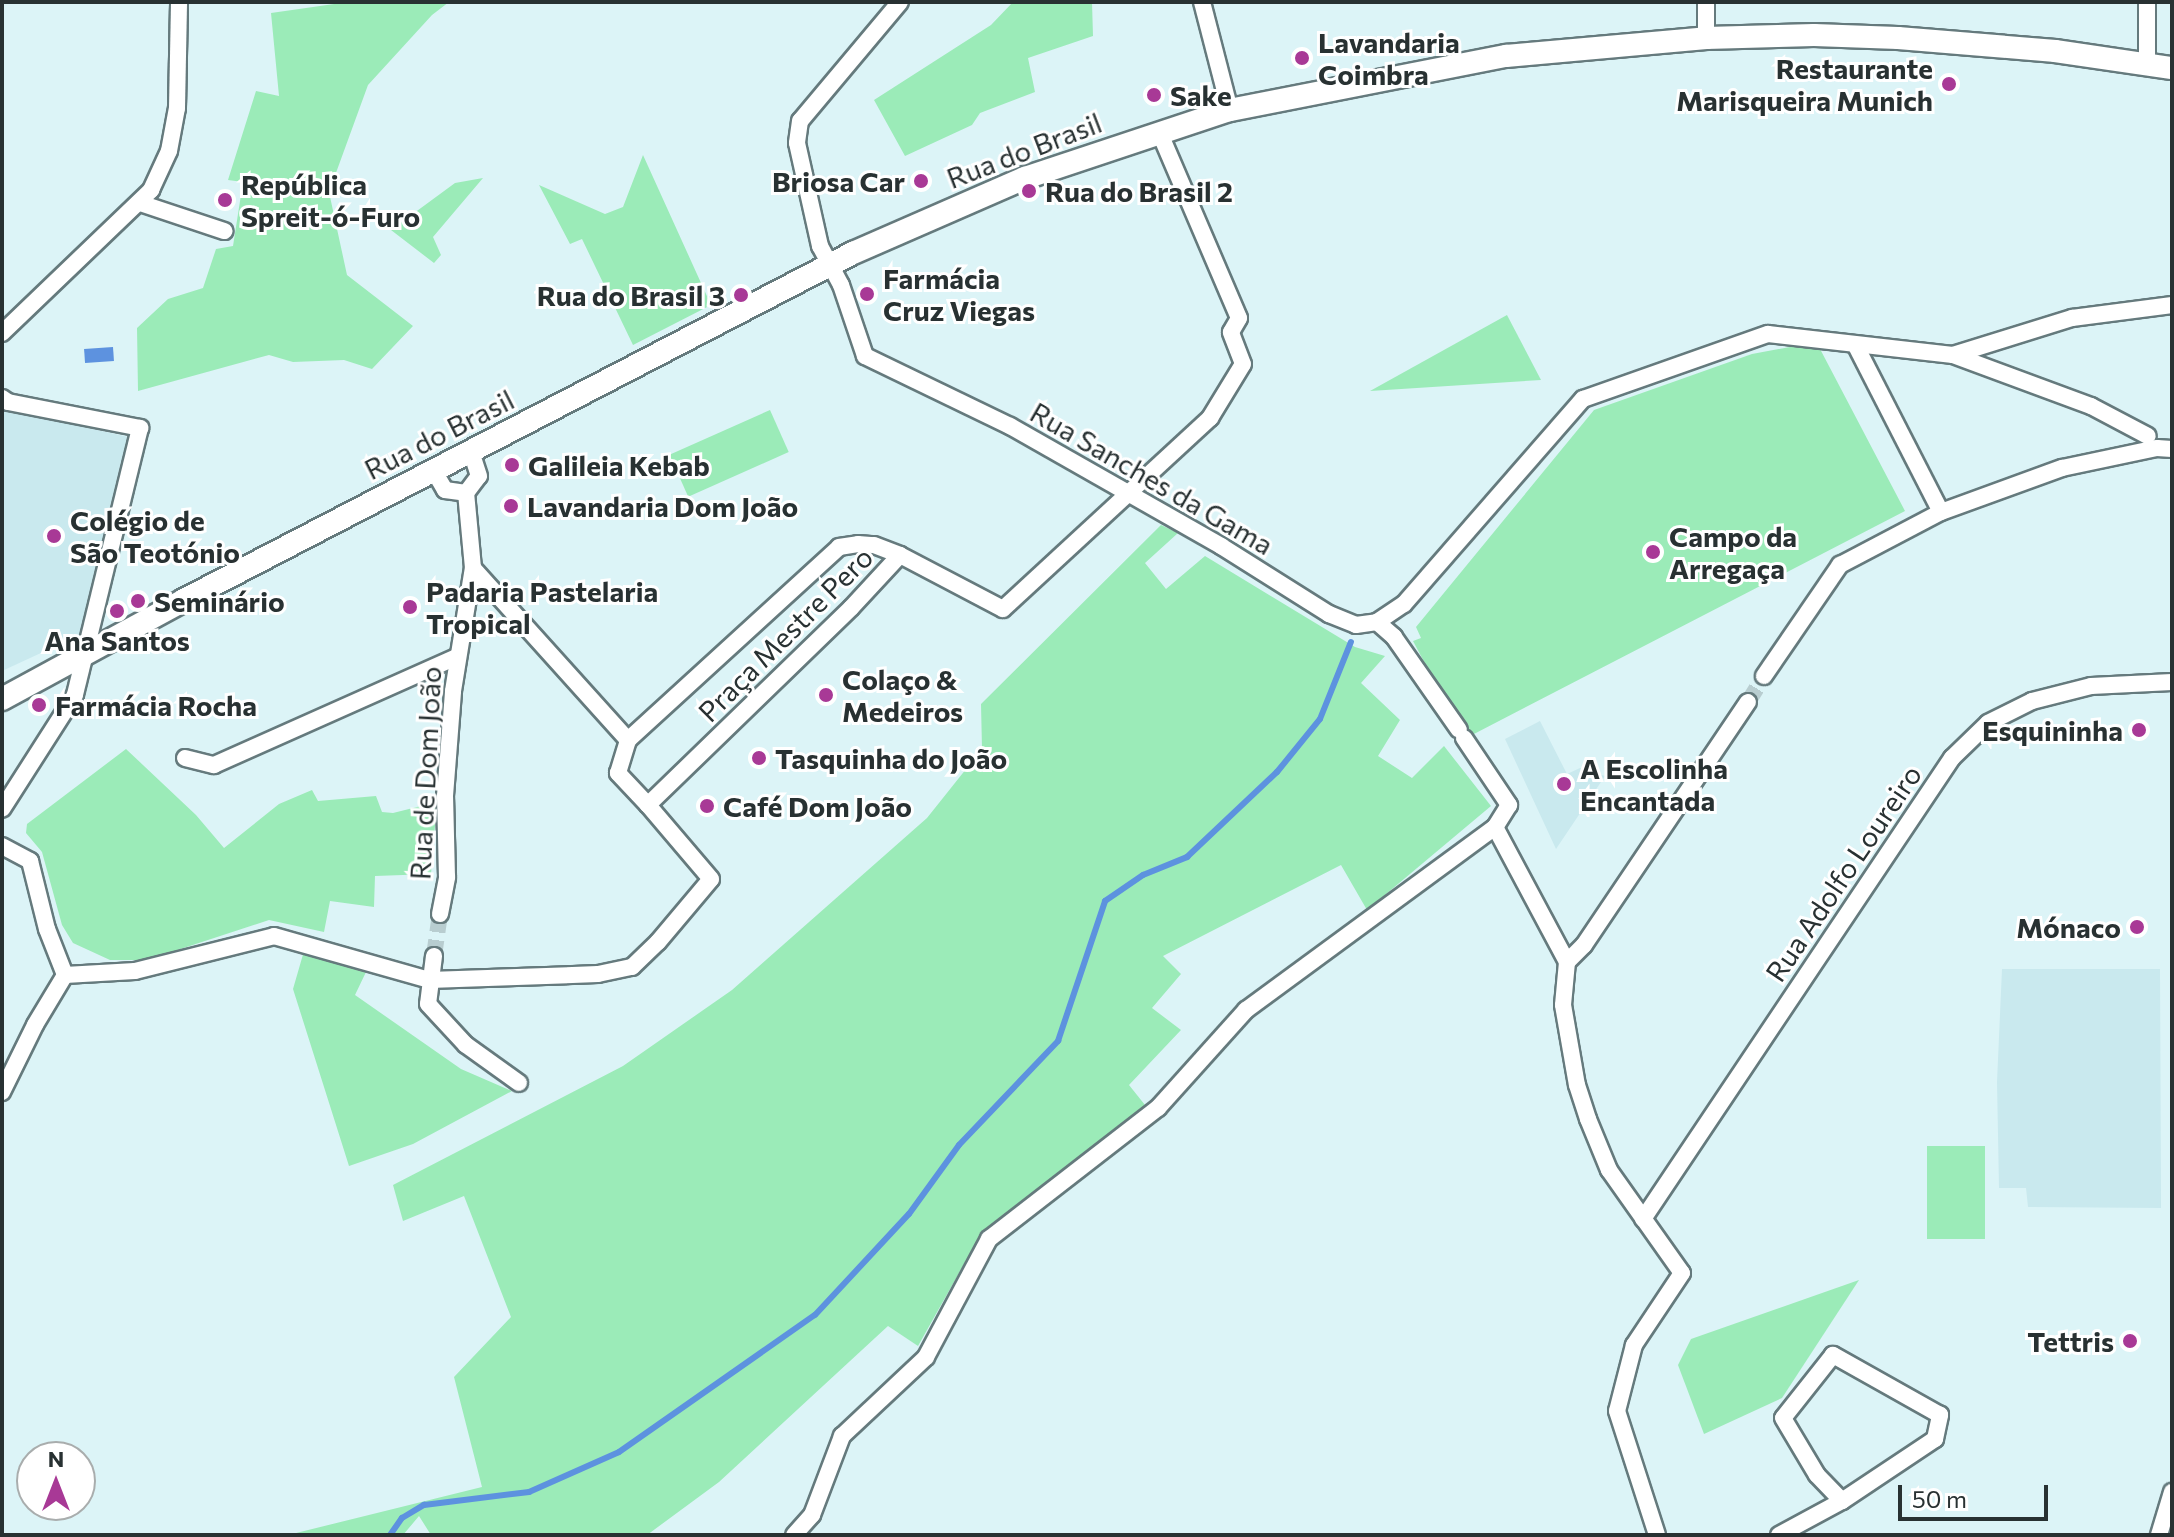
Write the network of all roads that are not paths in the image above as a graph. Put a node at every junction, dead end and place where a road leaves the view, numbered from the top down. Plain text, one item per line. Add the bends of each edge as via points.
1 (179, 2) edge
2 (900, 2) edge
3 (1202, 2) edge
4 (1706, 2) edge
5 (2147, 2) edge
6 (1706, 38) junction
7 (2147, 63) junction
8 (2172, 68) edge
9 (1230, 110) junction
10 (1159, 131) junction
11 (140, 203) junction
12 (224, 231) dead end
13 (830, 264) junction
14 (2172, 305) edge
15 (2, 333) edge
16 (1856, 346) junction
17 (1953, 355) junction
18 (2, 398) edge
19 (2148, 436) dead end
20 (2172, 449) edge
21 (471, 451) junction
22 (434, 471) junction
23 (466, 493) junction
24 (1130, 494) junction
25 (1941, 512) junction
26 (900, 555) junction
27 (473, 568) junction
28 (1377, 622) junction
29 (85, 653) junction
30 (457, 657) junction
31 (1764, 676) tunnel mouth
32 (2172, 682) edge
33 (2, 699) edge
34 (1748, 702) tunnel mouth
35 (628, 740) junction
36 (185, 758) dead end
37 (648, 805) junction
38 (2, 809) edge
39 (1495, 827) junction
40 (2, 846) edge
41 (440, 914) tunnel mouth
42 (434, 956) tunnel mouth
43 (1567, 962) junction
44 (65, 975) junction
45 (429, 980) junction
46 (519, 1083) dead end
47 (2, 1092) edge
48 (1643, 1219) junction
49 (2172, 1492) edge
50 (1842, 1501) junction
51 (794, 1535) edge
52 (1657, 1535) edge
53 (1779, 1535) edge
54 (2159, 1535) edge

1 - 11 street via 180,78 169,151
2 - 13 street, Rua Sanches da Gama via 800,121 797,143 820,246
3 - 9 street
4 - 6 street
5 - 7 street
6 - 7 main road, Rua do Brasil via 1898,38
6 - 9 main road, Rua do Brasil via 1506,56
7 - 8 main road, Rua do Brasil
9 - 10 main road, Rua do Brasil
10 - 13 main road, Rua do Brasil via 1025,178
10 - 24 street via 1239,318 1231,332 1243,364 1210,418
11 - 12 street
11 - 15 street
13 - 21 main road, Rua do Brasil
13 - 24 street, Rua Sanches da Gama via 865,356 1010,426
14 - 17 street via 2072,318
16 - 17 street
16 - 25 street
16 - 28 street via 1768,334 1583,399 1404,604
17 - 19 street via 2091,406
18 - 29 street via 140,428
20 - 25 street via 2062,468
21 - 22 main road, Rua do Brasil
21 - 23 street, Rua de Dom João via 479,476
22 - 23 street via 445,490
22 - 29 main road, Rua do Brasil
23 - 27 street, Rua de Dom João
24 - 26 street via 1003,609
24 - 28 street, Rua Sanches da Gama via 1329,614 1356,625
25 - 31 street via 1840,565
26 - 35 street, Praça Mestre Pero via 874,545 839,547
26 - 37 street, Praça Mestre Pero
27 - 30 street, Rua de Dom João
27 - 35 street
28 - 39 street via 1394,637 1509,805
29 - 33 main road, Rua do Brasil
29 - 38 street via 75,695
30 - 36 street via 214,765
30 - 41 street, Rua de Dom João via 445,796 447,877
32 - 48 street, Rua Adolfo Loureiro via 2091,686 2032,701 1988,723 1952,758
34 - 43 street via 1584,945
35 - 37 street via 618,773
37 - 45 street via 711,879 632,967 598,974
39 - 43 street
39 - 51 street via 1246,1010 1158,1108 989,1239 926,1357 842,1436 812,1515
40 - 44 street via 30,861
42 - 45 street
43 - 48 street via 1563,1005 1577,1085 1609,1170
44 - 45 street via 135,971 274,936
44 - 47 street
45 - 46 street via 428,1004 448,1029
48 - 52 street via 1682,1273 1634,1345 1617,1411
49 - 54 street
50 - 50 street via 1935,1439 1940,1415 1833,1355 1783,1418 1817,1475
50 - 53 street

